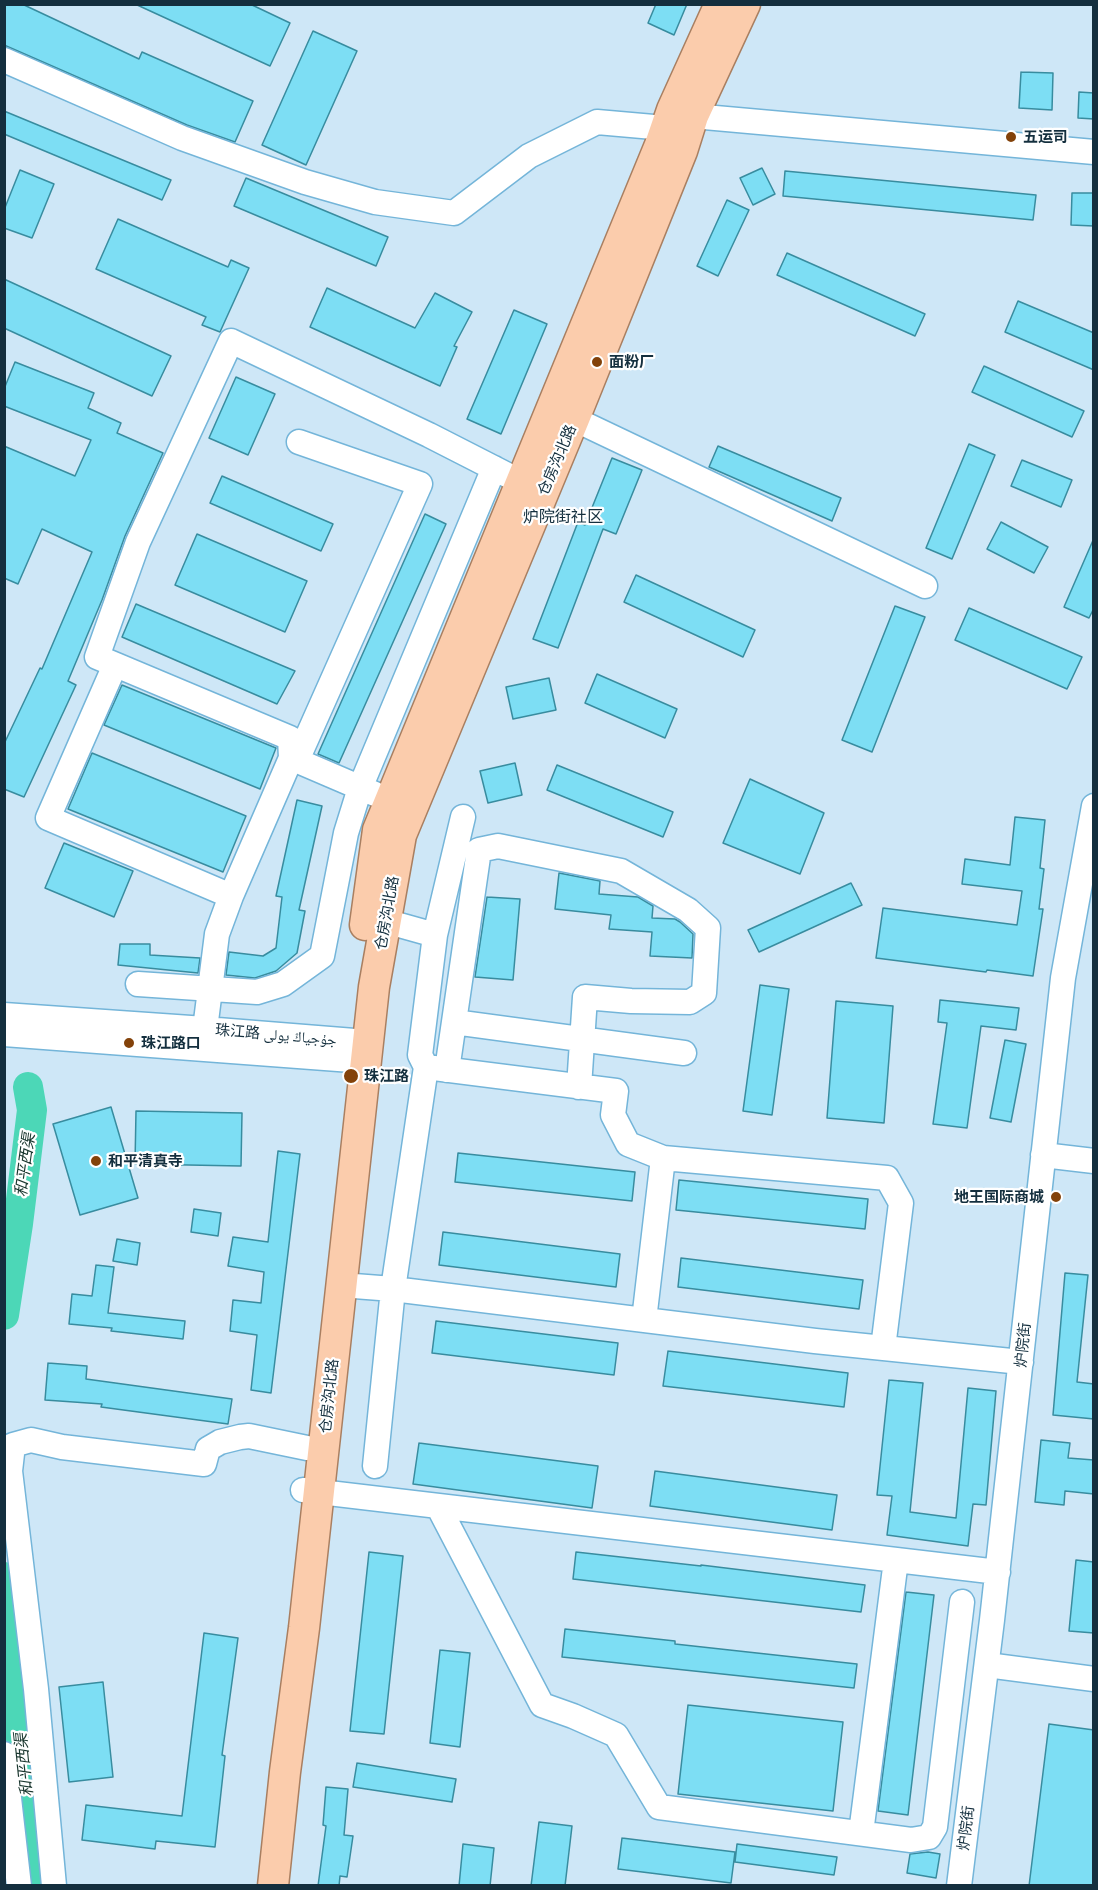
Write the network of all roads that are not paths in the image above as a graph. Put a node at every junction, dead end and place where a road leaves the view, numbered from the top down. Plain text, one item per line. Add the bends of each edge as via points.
1 (720, 4) edge
2 (745, 4) edge
3 (4, 60) edge
4 (677, 118) junction
5 (1094, 152) edge
6 (564, 411) junction
7 (299, 442) dead end
8 (494, 468) junction
9 (521, 482) junction
10 (925, 586) dead end
11 (115, 665) junction
12 (294, 759) junction
13 (360, 788) junction
14 (390, 801) junction
15 (1094, 806) edge
16 (463, 817) dead end
17 (231, 896) junction
18 (385, 921) junction
19 (435, 935) junction
20 (138, 984) dead end
21 (210, 988) junction
22 (4, 1015) edge
23 (454, 1022) junction
24 (205, 1029) junction
25 (4, 1034) edge
26 (582, 1039) junction
27 (357, 1051) junction
28 (684, 1053) dead end
29 (436, 1068) junction
30 (579, 1087) junction
31 (1043, 1155) junction
32 (663, 1158) junction
33 (1094, 1161) edge
34 (341, 1285) junction
35 (393, 1289) junction
36 (644, 1320) junction
37 (883, 1348) junction
38 (1021, 1362) junction
39 (307, 1448) junction
40 (375, 1466) dead end
41 (311, 1491) junction
42 (438, 1506) junction
43 (896, 1560) junction
44 (998, 1572) junction
45 (962, 1602) dead end
46 (987, 1665) junction
47 (1094, 1679) edge
48 (4, 1754) edge
49 (861, 1833) junction
50 (19, 1886) edge
51 (54, 1886) edge
52 (257, 1886) edge
53 (273, 1886) edge
54 (959, 1886) edge

1 - 4 main road, 仓房沟北路
2 - 4 main road, 仓房沟北路
3 - 4 street via 182,138 305,182 375,202 454,213 529,156 597,122
4 - 5 street
4 - 6 main road, 仓房沟北路 via 682,151
6 - 9 main road, 仓房沟北路
6 - 10 street
6 - 18 main road, 仓房沟北路 via 400,835
7 - 12 street via 420,484
8 - 9 street
8 - 11 street via 231,341 138,542 97,657
8 - 13 street
9 - 14 main road, 仓房沟北路
11 - 12 street via 290,738
11 - 17 street via 48,818
12 - 13 street
12 - 17 street
13 - 14 street
13 - 21 street via 346,833 322,956 283,984 257,992
14 - 27 main road, 仓房沟北路 via 378,831
15 - 31 street, 炉院街 via 1063,978
16 - 19 street
17 - 21 street via 217,934
18 - 19 street
18 - 27 main road, 仓房沟北路 via 374,987
19 - 29 street via 420,1055
20 - 21 street
21 - 24 street
22 - 24 street, 珠江路 جۇجياڭ يولى
23 - 26 street
23 - 26 street via 479,850 498,846 621,871 688,910 708,928 704,993 690,1002 585,997
23 - 29 street
24 - 27 street, 珠江路 جۇجياڭ يولى
25 - 27 street, 珠江路 جۇجياڭ يولى
26 - 28 street
26 - 30 street
27 - 34 main road, 仓房沟北路
27 - 39 main road, 仓房沟北路
29 - 30 street
29 - 35 street
30 - 32 street via 616,1091 613,1115 628,1144
31 - 33 street
31 - 38 street, 炉院街
32 - 36 street
32 - 37 street via 887,1178 901,1203
34 - 35 street
34 - 41 main road, 仓房沟北路
35 - 36 street
35 - 40 street
36 - 37 street
37 - 38 street
38 - 44 street, 炉院街
39 - 41 main road, 仓房沟北路
39 - 51 street via 240,1437 208,1449 204,1464 31,1440 13,1444 10,1471
41 - 42 street
41 - 52 main road, 仓房沟北路
41 - 53 main road, 仓房沟北路
42 - 43 street
42 - 49 street via 542,1705 616,1735 659,1807
43 - 44 street
43 - 49 street
44 - 46 street, 炉院街
45 - 49 street via 935,1827 929,1837 911,1840
46 - 47 street
46 - 54 street, 炉院街
48 - 50 street

